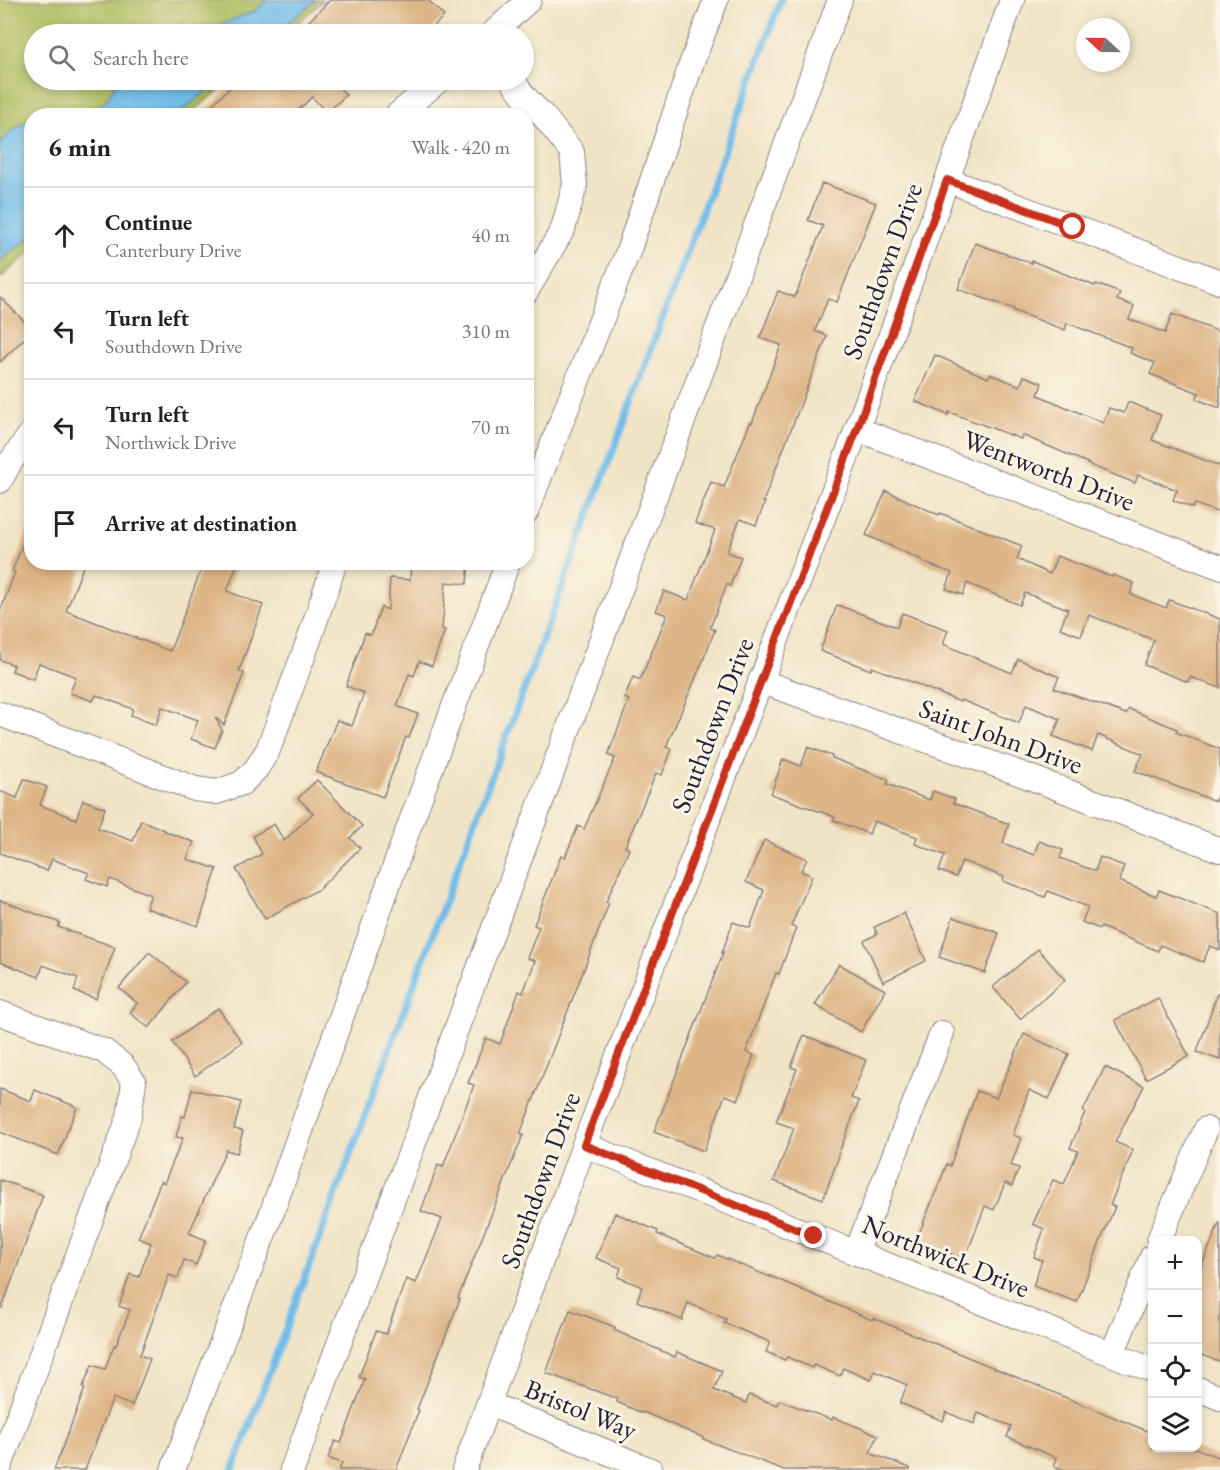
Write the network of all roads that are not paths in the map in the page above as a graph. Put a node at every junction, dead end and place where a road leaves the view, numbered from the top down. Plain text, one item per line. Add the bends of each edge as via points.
1 (529, 0) edge
2 (716, 0) edge
3 (840, 0) edge
4 (1012, 0) edge
5 (503, 24) edge
6 (428, 90) edge
7 (520, 90) edge
8 (406, 108) edge
9 (947, 180) junction
10 (534, 278) edge
11 (1220, 282) edge
12 (857, 429) junction
13 (24, 443) edge
14 (0, 481) edge
15 (534, 492) edge
16 (1220, 567) edge
17 (332, 570) edge
18 (504, 570) edge
19 (760, 681) junction
20 (0, 714) edge
21 (1220, 850) edge
22 (0, 1013) edge
23 (942, 1033) dead end
24 (1206, 1129) dead end
25 (584, 1145) junction
26 (1161, 1236) edge
27 (856, 1252) junction
28 (1148, 1267) edge
29 (1112, 1354) junction
30 (1148, 1368) edge
31 (1202, 1391) edge
32 (1220, 1398) edge
33 (489, 1404) junction
34 (0, 1466) edge
35 (173, 1470) edge
36 (292, 1470) edge
37 (464, 1470) edge
38 (651, 1470) edge

1 - 5 street
2 - 15 street via 629,249
3 - 36 street
4 - 9 street, Southdown Drive
6 - 8 street
7 - 10 street via 572,152 575,185 563,229
9 - 11 street
9 - 12 street, Southdown Drive
12 - 16 street, Wentworth Drive
12 - 19 street, Southdown Drive
13 - 14 street
17 - 20 street via 268,750 242,783 217,792 195,789
18 - 35 street via 272,1212
19 - 21 street, Saint John Drive
19 - 25 street, Southdown Drive
22 - 34 street via 104,1051 135,1082 129,1117
23 - 27 street
24 - 26 street
25 - 27 street, Northwick Drive
25 - 33 street, Southdown Drive
27 - 29 street, Northwick Drive
28 - 29 street
29 - 30 street, Northwick Drive
31 - 32 street
33 - 37 street, Southdown Drive
33 - 38 street, Bristol Way

